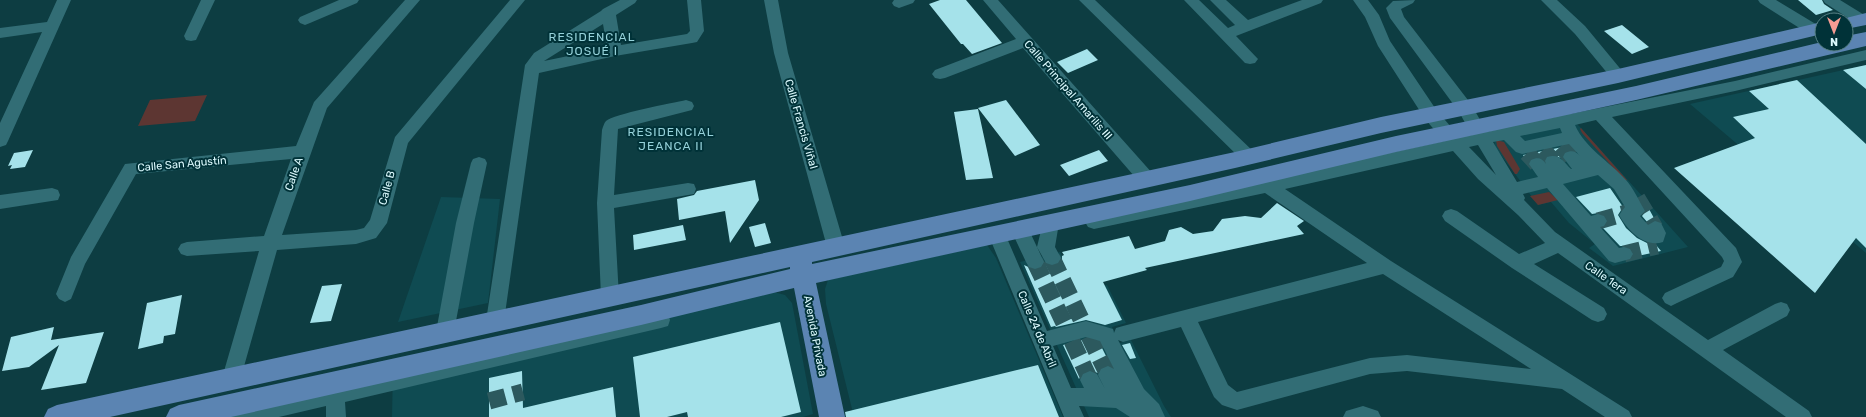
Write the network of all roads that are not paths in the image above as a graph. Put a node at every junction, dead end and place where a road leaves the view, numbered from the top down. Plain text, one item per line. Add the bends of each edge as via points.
1 (64, 0) edge
2 (208, 0) edge
3 (352, 0) edge
4 (413, 0) edge
5 (518, 0) edge
6 (630, 0) edge
7 (694, 0) edge
8 (771, 0) edge
9 (990, 0) edge
10 (1086, 0) edge
11 (1191, 0) edge
12 (1218, 0) edge
13 (1316, 0) edge
14 (1360, 0) edge
15 (1408, 0) edge
16 (1548, 0) edge
17 (1765, 0) edge
18 (1830, 0) edge
19 (608, 12) junction
20 (305, 20) dead end
21 (1858, 20) edge
22 (51, 26) junction
23 (1246, 27) junction
24 (1814, 27) edge
25 (1814, 30) edge
26 (0, 33) edge
27 (1226, 34) junction
28 (191, 36) dead end
29 (1866, 39) edge
30 (1026, 41) junction
31 (1854, 41) edge
32 (615, 50) junction
33 (1814, 51) edge
34 (1866, 55) edge
35 (1250, 59) dead end
36 (533, 69) junction
37 (940, 74) dead end
38 (1618, 76) junction
39 (686, 106) dead end
40 (1465, 108) junction
41 (1599, 114) junction
42 (1431, 115) junction
43 (1563, 115) junction
44 (1491, 130) junction
45 (1452, 139) junction
46 (0, 141) edge
47 (1548, 150) junction
48 (302, 152) junction
49 (1249, 157) junction
50 (479, 163) dead end
51 (1601, 168) junction
52 (1585, 172) junction
53 (1566, 176) junction
54 (1147, 179) junction
55 (1550, 180) junction
56 (1263, 182) junction
57 (688, 189) dead end
58 (1512, 190) junction
59 (52, 195) dead end
60 (0, 202) edge
61 (605, 203) junction
62 (1524, 210) junction
63 (1451, 216) dead end
64 (1050, 227) junction
65 (1021, 234) junction
66 (1655, 237) dead end
67 (1000, 242) junction
68 (270, 244) junction
69 (1558, 245) junction
70 (836, 247) junction
71 (187, 249) dead end
72 (1624, 254) tunnel mouth
73 (1518, 263) junction
74 (1385, 266) junction
75 (802, 272) junction
76 (65, 294) dead end
77 (610, 297) junction
78 (1671, 298) dead end
79 (1781, 310) dead end
80 (1598, 314) dead end
81 (1186, 317) junction
82 (495, 321) junction
83 (445, 332) junction
84 (1123, 334) dead end
85 (1041, 341) junction
86 (1709, 350) junction
87 (232, 378) junction
88 (1564, 382) junction
89 (336, 396) junction
90 (1066, 396) junction
91 (1099, 398) junction
92 (1119, 400) junction
93 (231, 413) edge
94 (57, 417) edge
95 (179, 417) edge
96 (336, 417) edge
97 (832, 417) edge
98 (1074, 417) edge
99 (1147, 417) edge
100 (1155, 417) edge
101 (1353, 417) edge
102 (1371, 417) edge
103 (1622, 417) edge
104 (1802, 417) edge

1 - 22 street
2 - 28 street
3 - 20 street
4 - 48 street, Calle A via 320,106
5 - 68 street, Calle B via 401,141 378,223 370,233 356,237
6 - 19 street
7 - 32 street via 697,31 692,38
8 - 70 street, Calle Francis Viñal via 781,53
9 - 30 street, Calle Principal Amarilis III
10 - 49 street
11 - 27 street
12 - 23 street
13 - 23 street
14 - 42 street, Calle 1era via 1372,15 1383,42
15 - 40 street via 1393,8 1397,18
16 - 38 street via 1580,30
17 - 24 street
18 - 21 street
19 - 32 street
19 - 36 street via 539,57
22 - 26 street
22 - 46 street
23 - 27 street
25 - 38 main road
27 - 35 street
29 - 31 main road
30 - 37 street
30 - 54 street, Calle Principal Amarilis III
32 - 36 street
33 - 43 main road
34 - 41 street via 1735,86
36 - 82 street
38 - 40 main road
39 - 61 street via 612,125
40 - 42 main road
40 - 44 street
41 - 43 street
41 - 78 street via 1730,253 1733,262 1727,272
42 - 45 street, Calle 1era
42 - 49 main road
43 - 44 main road
43 - 47 street
44 - 45 main road
44 - 47 street
44 - 58 street
45 - 56 main road
45 - 62 street, Calle 1era via 1484,175
47 - 51 street
47 - 52 street
47 - 53 street
47 - 55 street
48 - 68 street, Calle A
48 - 76 street, Calle San Agustín via 131,168 76,262
49 - 54 main road
50 - 83 street
51 - 52 street
51 - 66 street via 1620,184 1645,233
52 - 53 street
53 - 55 street
54 - 70 main road
55 - 58 street
55 - 72 street via 1593,222 1615,256
56 - 64 main road
56 - 74 street
57 - 61 street
58 - 62 street
59 - 60 street
61 - 77 street
62 - 69 street, Calle 1era
63 - 73 street
64 - 65 main road
64 - 65 street via 1044,260
65 - 67 street
65 - 75 main road
67 - 75 street
67 - 85 street, Calle 24 de Abril via 1026,286 1035,309
68 - 71 street, Calle B
68 - 87 street, Calle A
69 - 73 street
69 - 86 street, Calle 1era
70 - 75 main road
73 - 80 street
74 - 81 street
74 - 88 street
75 - 77 main road
75 - 89 street via 610,333
75 - 93 main road via 641,316
75 - 97 main road, Avenida Privada
77 - 82 main road
79 - 86 street
81 - 84 street
81 - 88 street via 1221,391 1229,399 1237,401 1370,366 1388,364 1407,363
82 - 83 main road
83 - 87 main road
85 - 90 street, Calle 24 de Abril
85 - 100 street via 1077,331 1106,335 1137,395 1152,410
86 - 104 street, Calle 1era
87 - 94 main road
88 - 103 street
89 - 93 street
89 - 96 street
90 - 91 street
90 - 98 street, Calle 24 de Abril
91 - 92 street
91 - 92 street via 1099,377
92 - 99 street
93 - 95 main road
101 - 102 street

